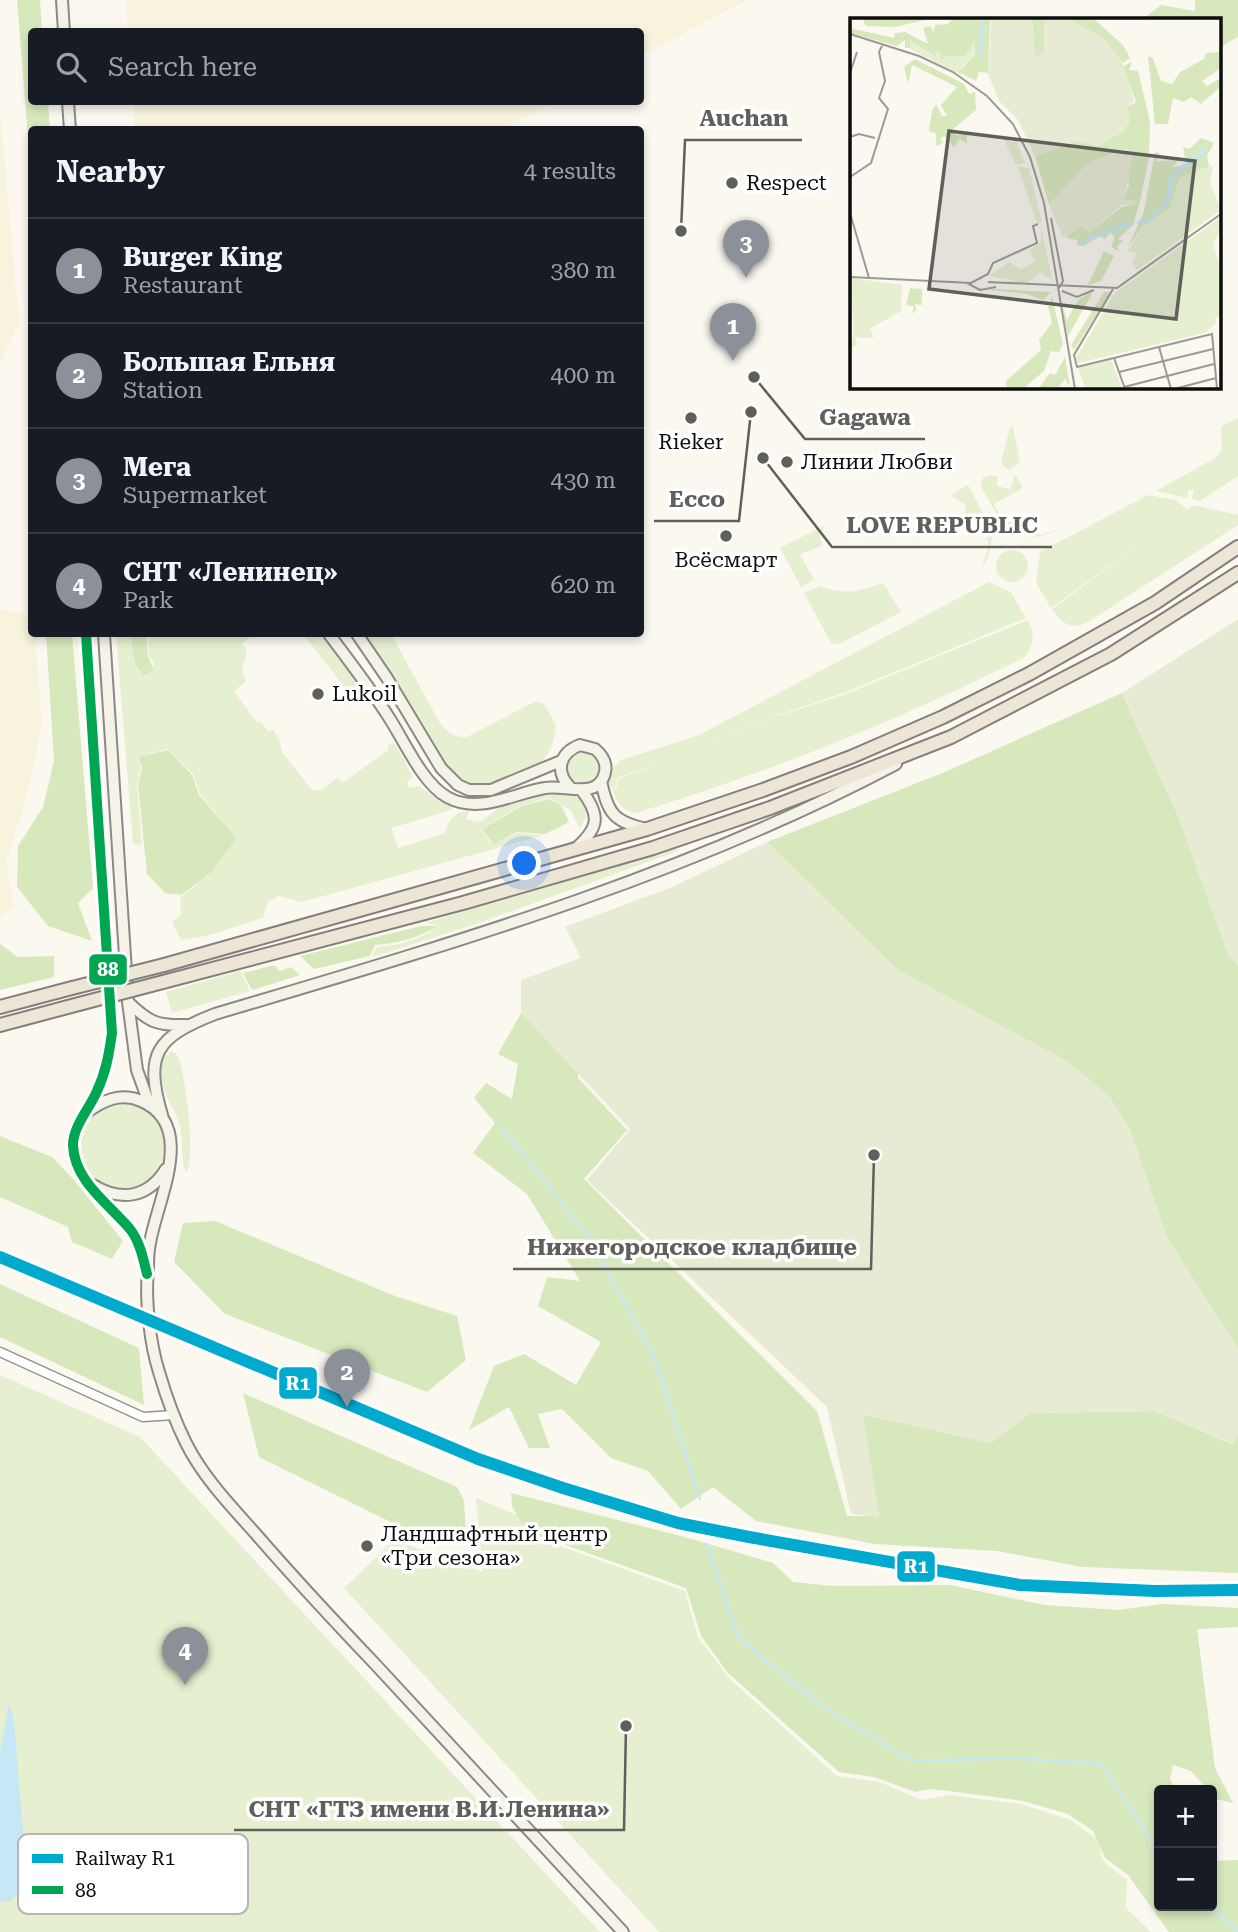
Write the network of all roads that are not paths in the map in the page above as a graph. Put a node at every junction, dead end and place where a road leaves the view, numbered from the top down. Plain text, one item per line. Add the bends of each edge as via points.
1 (62, 0) edge
2 (64, 28) edge
3 (68, 105) edge
4 (70, 126) edge
5 (1238, 547) edge
6 (1238, 573) edge
7 (86, 637) edge
8 (104, 637) edge
9 (331, 637) edge
10 (359, 637) edge
11 (927, 747) junction
12 (561, 761) junction
13 (601, 781) junction
14 (570, 787) junction
15 (582, 791) junction
16 (647, 829) junction
17 (574, 850) junction
18 (128, 1002) junction
19 (0, 1007) edge
20 (0, 1025) edge
21 (186, 1026) junction
22 (150, 1106) junction
23 (86, 1113) junction
24 (163, 1118) junction
25 (169, 1164) junction
26 (88, 1182) junction
27 (147, 1274) junction
28 (0, 1352) edge
29 (174, 1415) junction
30 (623, 1932) edge

1 - 2 main road
3 - 4 main road
5 - 16 main road via 1099,636 943,717 775,786
6 - 11 main road via 1111,654
7 - 23 main road via 112,1033 107,1065
8 - 18 main road
9 - 14 main road via 424,773 447,797 472,804 492,803 527,791
10 - 12 main road via 441,768 457,785 491,790
11 - 20 main road, bridge via 653,848
11 - 21 main road via 841,793 727,844 548,912
12 - 13 main road via 572,748 596,749 605,762
12 - 14 main road via 560,771
13 - 15 main road
13 - 16 main road via 616,819
14 - 15 main road
15 - 17 main road via 596,816 589,836
16 - 17 main road
17 - 19 main road, bridge
18 - 21 main road via 148,1021
18 - 22 main road via 137,1070
21 - 24 main road via 166,1041 153,1069
22 - 23 main road via 123,1097 100,1102
22 - 24 main road
23 - 26 main road via 73,1144 77,1166
24 - 25 main road via 170,1133
25 - 26 main road via 159,1179 141,1192 107,1194
25 - 27 main road
26 - 27 main road via 131,1230
27 - 29 main road via 158,1370
28 - 29 street via 143,1418
29 - 30 main road via 186,1444 240,1517

